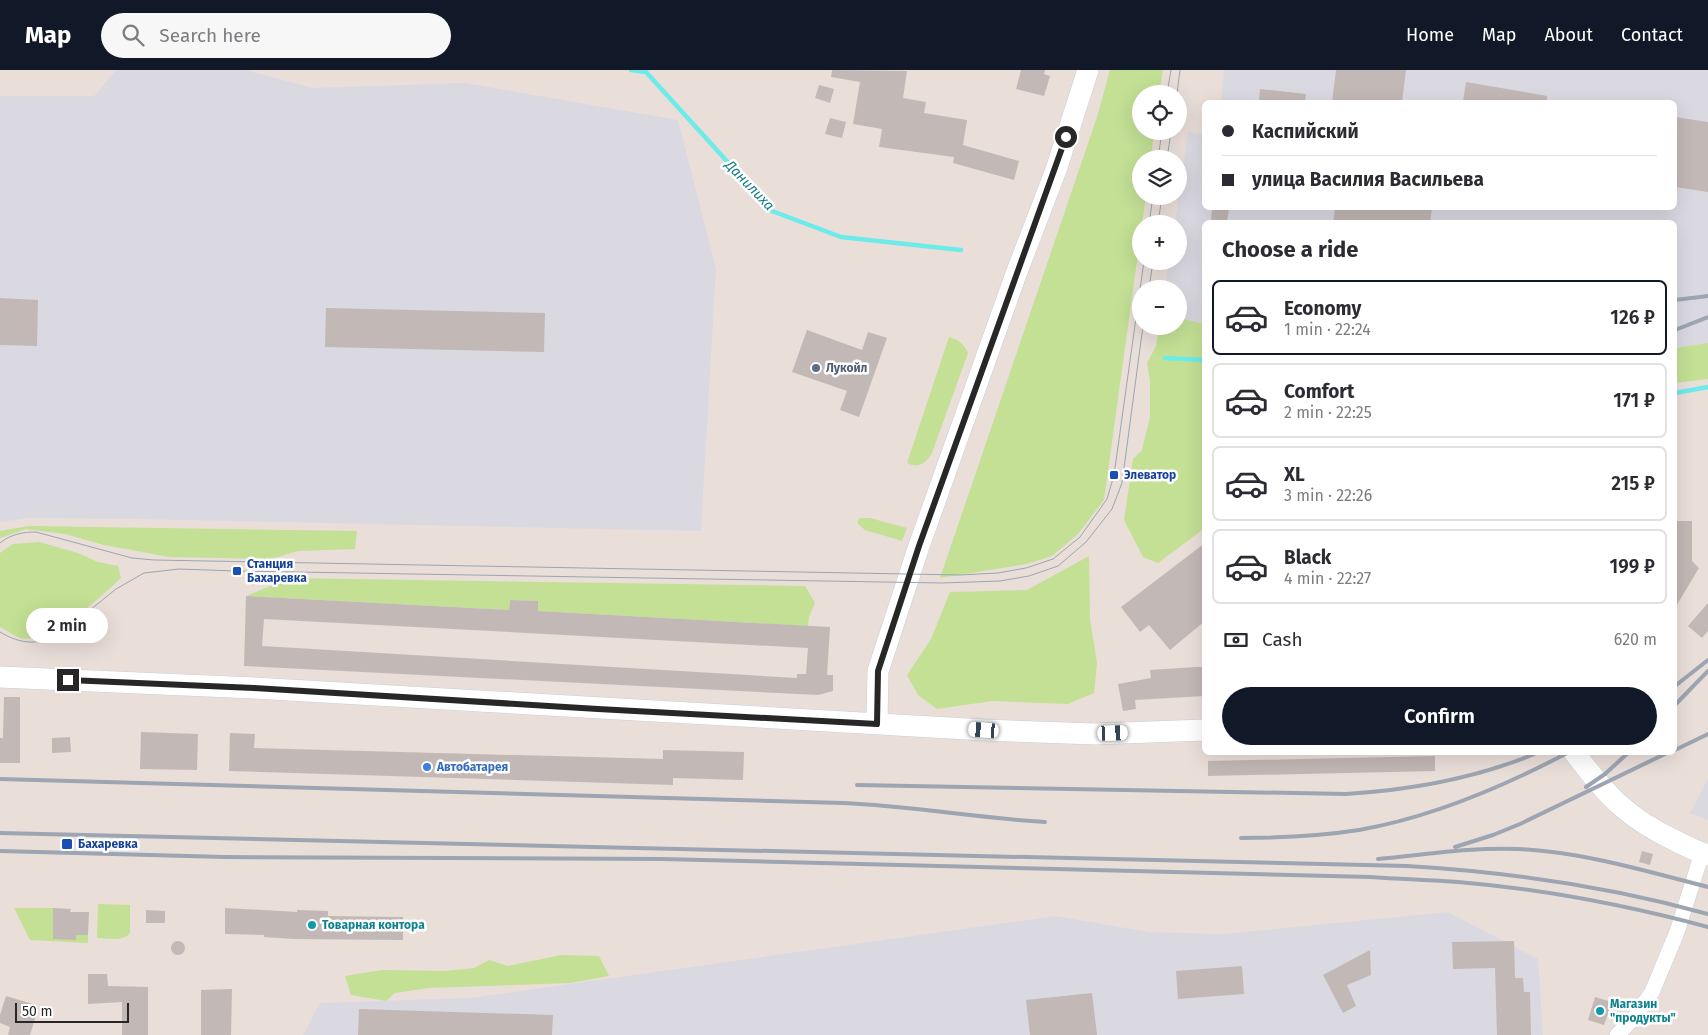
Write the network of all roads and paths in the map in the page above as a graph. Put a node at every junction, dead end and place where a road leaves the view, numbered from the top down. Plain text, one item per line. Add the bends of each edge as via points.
1 (1088, 70) edge
2 (0, 677) edge
3 (877, 724) junction
4 (1202, 730) edge
5 (1576, 755) edge
6 (1705, 854) edge
7 (1617, 1035) edge

1 - 3 main road via 1056,170 919,546 878,671
2 - 3 main road via 254,688
3 - 4 main road via 1095,734
5 - 6 main road via 1595,781 1630,815
6 - 7 street via 1652,992

